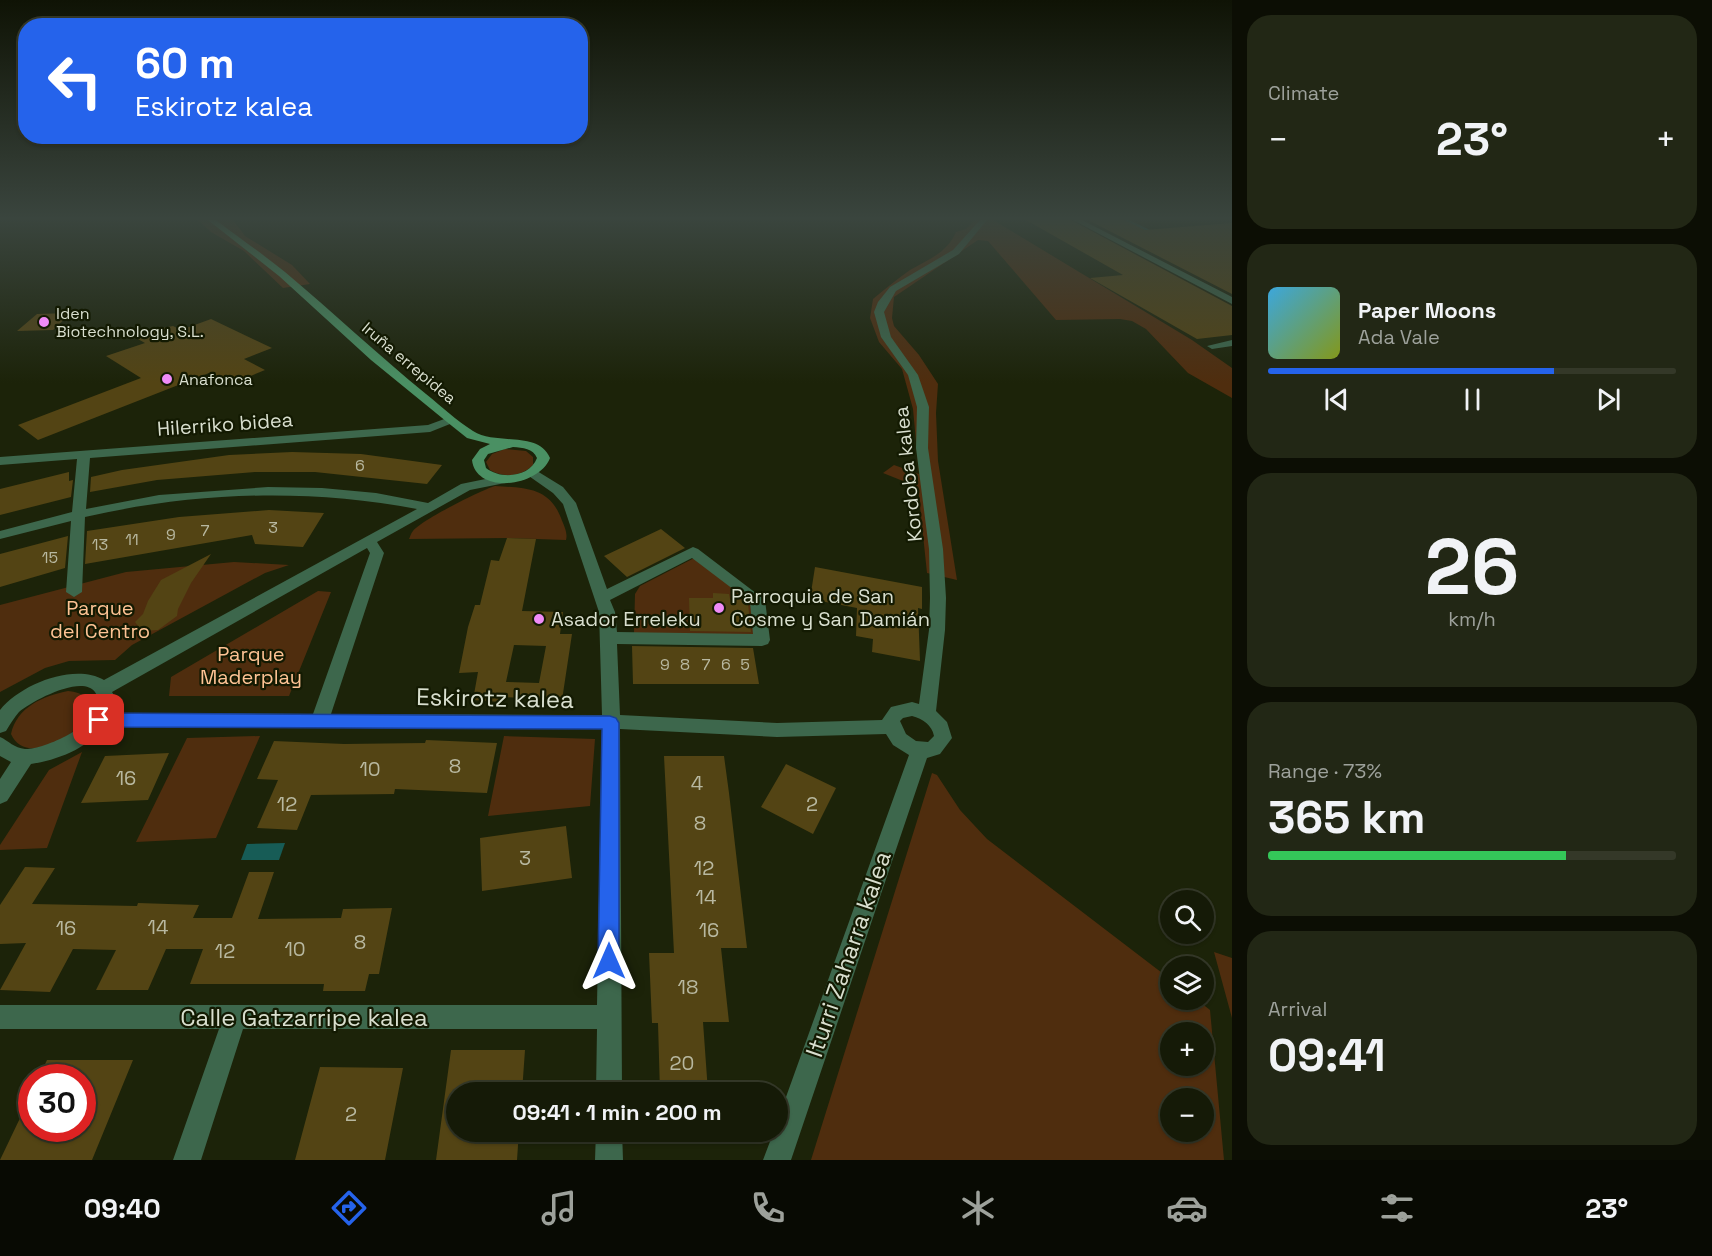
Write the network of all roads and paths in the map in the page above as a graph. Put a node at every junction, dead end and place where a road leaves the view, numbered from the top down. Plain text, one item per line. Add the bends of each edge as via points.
1 (282, 274) edge
2 (918, 274) edge
3 (1180, 274) edge
4 (1232, 301) edge
5 (1232, 343) edge
6 (1212, 345) dead end
7 (452, 420) junction
8 (471, 435) junction
9 (502, 444) junction
10 (84, 454) junction
11 (0, 461) edge
12 (480, 464) junction
13 (532, 474) junction
14 (505, 479) junction
15 (466, 487) junction
16 (430, 507) junction
17 (78, 515) junction
18 (0, 535) edge
19 (369, 541) junction
20 (74, 592) dead end
21 (601, 598) junction
22 (609, 638) junction
23 (102, 688) junction
24 (927, 713) junction
25 (2, 719) edge
26 (99, 720) junction
27 (320, 720) junction
28 (610, 723) junction
29 (891, 727) junction
30 (0, 745) edge
31 (920, 750) junction
32 (25, 757) junction
33 (0, 795) edge
34 (0, 1017) edge
35 (235, 1017) junction
36 (609, 1017) junction
37 (609, 1082) edge
38 (609, 1142) edge
39 (187, 1160) edge
40 (609, 1160) edge
41 (777, 1160) edge

1 - 7 street, Iruña errepidea via 375,358
2 - 24 street, Kordoba kalea via 893,289 879,312 886,337 913,375 922,407 922,448 936,549 938,598 938,630
3 - 4 street
5 - 6 street
7 - 8 street, Iruña errepidea
7 - 10 street, Hilerriko bidea via 430,428
8 - 9 street, Iruña errepidea
8 - 12 street
9 - 12 street via 492,447
9 - 13 street, Iruña errepidea via 524,443 540,450 544,462
10 - 11 street, Hilerriko bidea
10 - 17 street
12 - 14 street via 486,475
12 - 15 street
13 - 14 street
13 - 21 street via 558,490 569,503
14 - 15 street
15 - 16 street
16 - 17 street via 368,495 249,490 188,495
16 - 19 street
17 - 18 street
17 - 20 street
19 - 23 street
19 - 27 street via 377,553
21 - 22 street via 607,612
21 - 22 street via 693,552 757,600 762,640
22 - 28 street
23 - 25 street via 80,680 56,684 31,694
23 - 26 street via 105,708
24 - 29 street via 899,711
24 - 31 street via 940,724 943,738 935,748
26 - 27 street, Eskirotz kalea
26 - 32 street via 75,742 50,753
27 - 28 street, Eskirotz kalea
28 - 29 street, Eskirotz kalea via 648,722 737,730
28 - 36 street
29 - 31 street via 904,744
30 - 32 street via 12,755
31 - 41 street, Iturri Zaharra kalea
32 - 33 street
34 - 35 street, Calle Gatzarripe kalea
35 - 36 street, Calle Gatzarripe kalea
35 - 39 street
36 - 37 street
38 - 40 street

